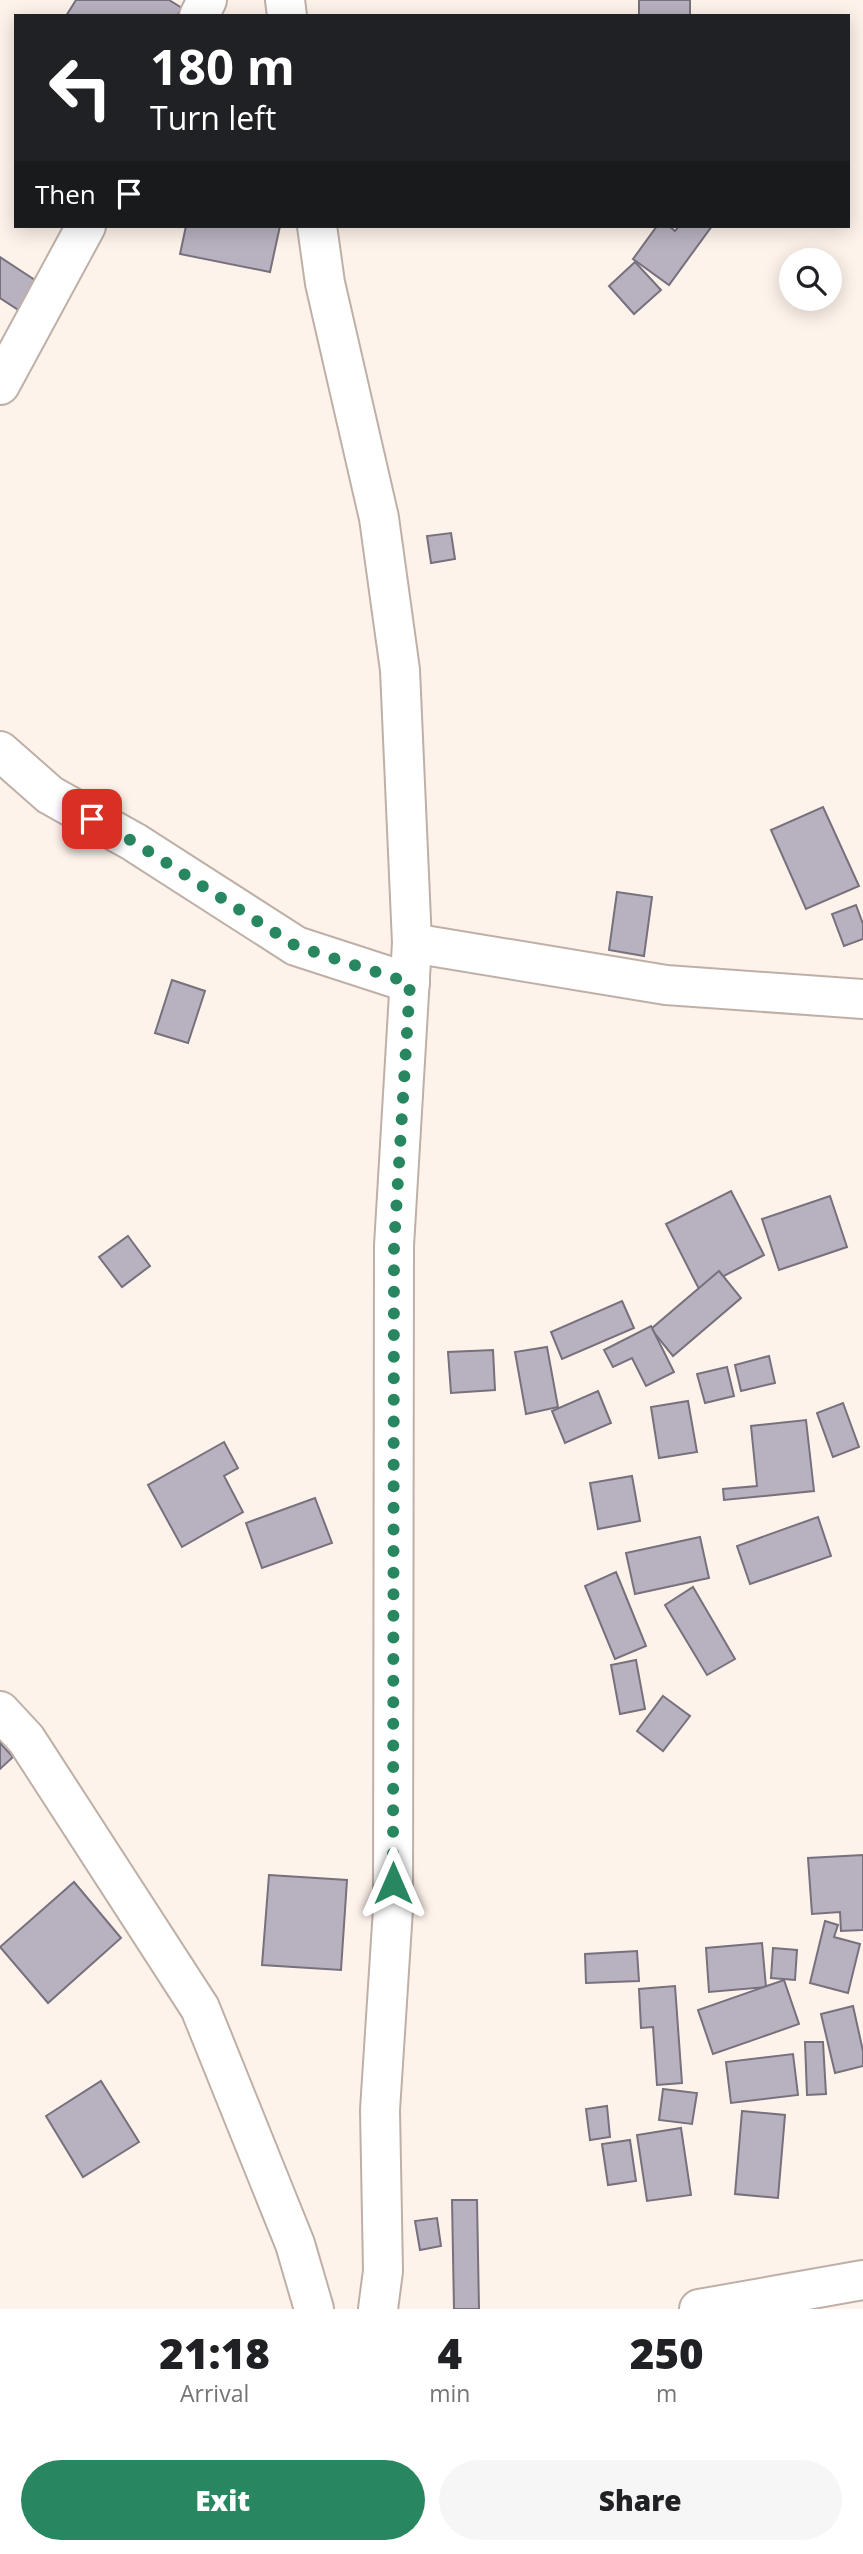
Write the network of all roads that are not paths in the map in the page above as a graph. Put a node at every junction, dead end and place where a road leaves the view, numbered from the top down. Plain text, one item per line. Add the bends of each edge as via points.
1 (85, 228) edge
2 (317, 228) edge
3 (0, 385) edge
4 (0, 751) edge
5 (412, 943) junction
6 (410, 983) junction
7 (863, 999) edge
8 (0, 1711) edge
9 (863, 2280) edge
10 (314, 2309) edge
11 (378, 2309) edge
12 (699, 2309) edge

1 - 3 street
2 - 5 street via 325,282 379,518 398,656
4 - 6 street via 50,795 134,842 296,946
5 - 6 street
5 - 7 street via 666,985
6 - 11 street via 394,1246 393,1909 380,2110 383,2271
8 - 10 street via 26,1739 200,2008 295,2244
9 - 12 street

